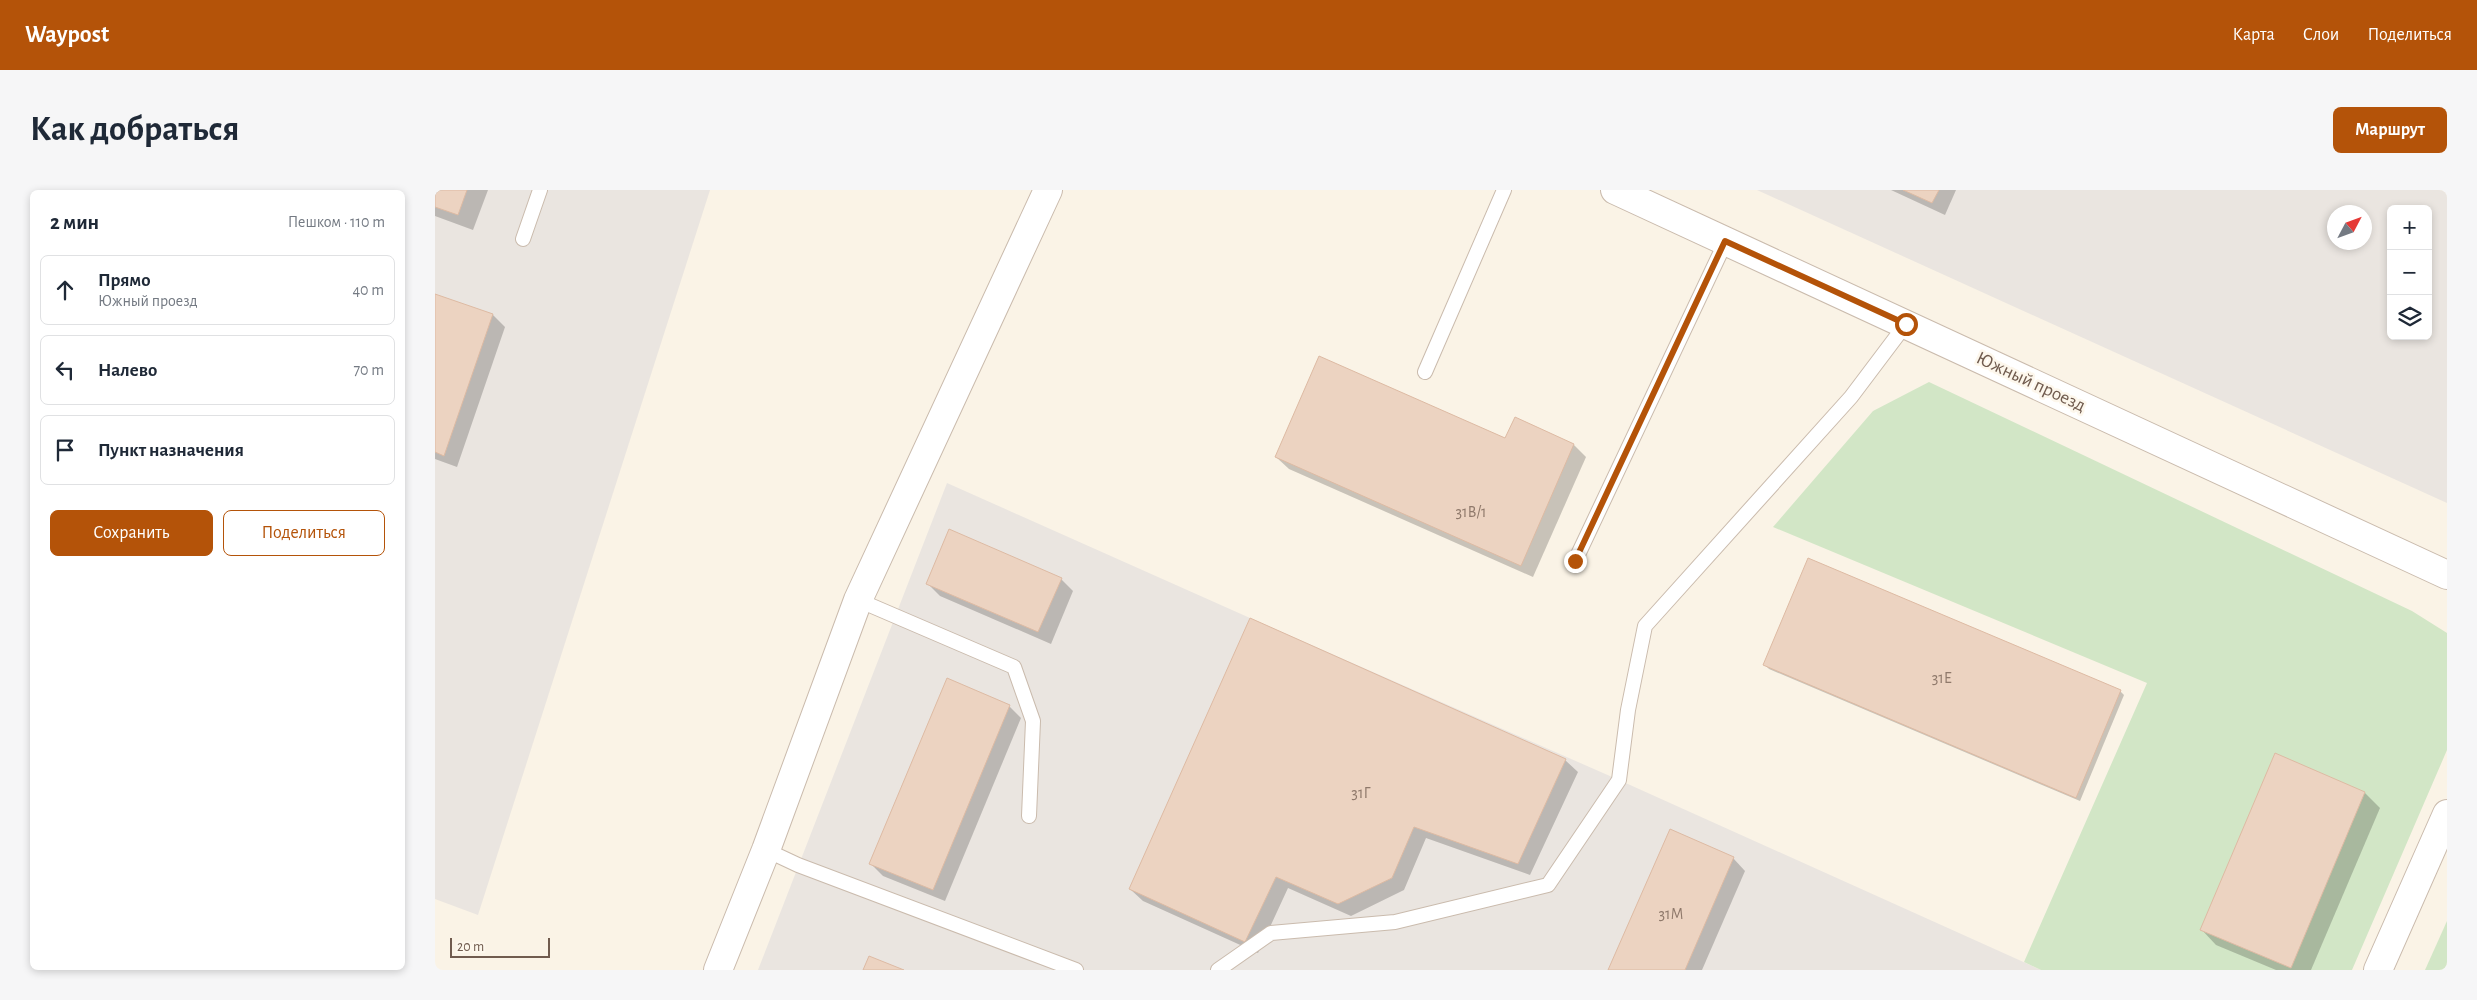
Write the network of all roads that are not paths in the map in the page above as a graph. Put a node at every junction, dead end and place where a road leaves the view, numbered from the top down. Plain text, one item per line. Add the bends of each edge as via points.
1 (540, 190) edge
2 (1048, 190) edge
3 (1505, 190) edge
4 (1615, 190) edge
5 (523, 239) dead end
6 (1725, 241) junction
7 (1906, 324) junction
8 (1425, 372) dead end
9 (1575, 561) dead end
10 (2447, 575) edge
11 (857, 600) junction
12 (2447, 814) edge
13 (1029, 816) dead end
14 (766, 850) junction
15 (718, 970) edge
16 (1075, 970) edge
17 (1218, 970) edge
18 (2378, 970) edge

1 - 5 lane
2 - 11 street
3 - 8 lane
4 - 6 street, Южный проезд
6 - 7 street, Южный проезд
6 - 9 lane
7 - 10 street, Южный проезд
7 - 17 lane via 1851,397 1645,626 1628,710 1619,780 1548,885 1395,922 1271,932
11 - 13 lane via 1013,667 1033,721
11 - 14 street
12 - 18 street
14 - 15 street
14 - 16 lane via 799,866

